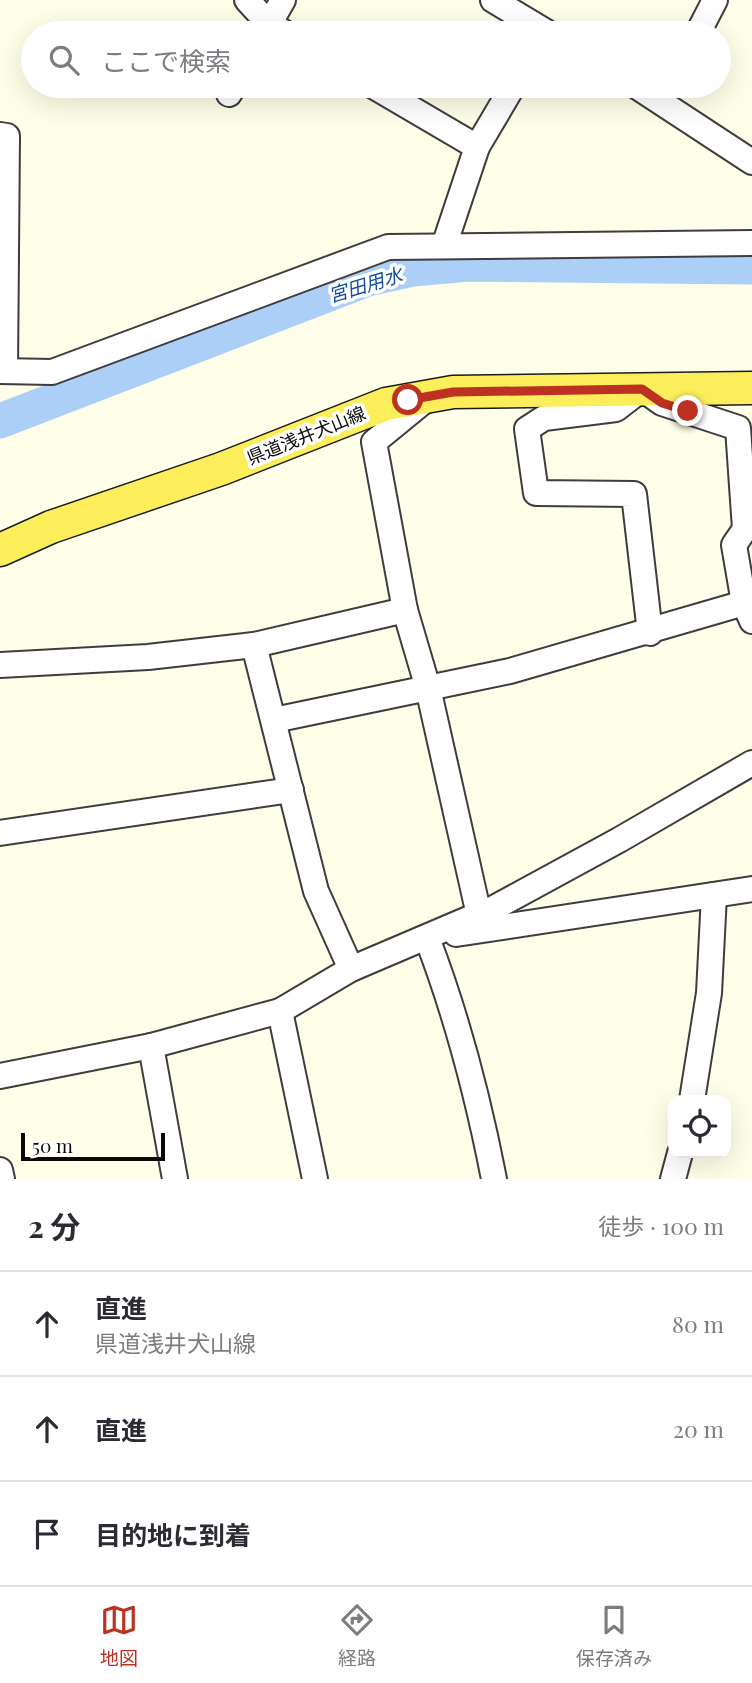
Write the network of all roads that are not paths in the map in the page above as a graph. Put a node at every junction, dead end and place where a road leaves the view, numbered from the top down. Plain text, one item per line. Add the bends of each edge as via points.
1 (247, 0) edge
2 (283, 0) edge
3 (493, 0) edge
4 (715, 0) edge
5 (264, 21) edge
6 (275, 21) edge
7 (527, 21) edge
8 (704, 21) edge
9 (393, 98) edge
10 (506, 98) edge
11 (655, 98) edge
12 (0, 135) edge
13 (477, 147) junction
14 (752, 162) edge
15 (752, 243) edge
16 (444, 246) junction
17 (3, 371) edge
18 (752, 388) edge
19 (642, 389) junction
20 (430, 396) junction
21 (749, 529) edge
22 (0, 550) edge
23 (405, 610) junction
24 (748, 612) edge
25 (650, 633) junction
26 (254, 645) junction
27 (0, 665) edge
28 (428, 688) junction
29 (274, 720) junction
30 (752, 763) edge
31 (291, 790) junction
32 (0, 833) edge
33 (752, 889) edge
34 (715, 895) junction
35 (480, 915) junction
36 (427, 938) junction
37 (351, 969) junction
38 (281, 1011) junction
39 (151, 1046) junction
40 (0, 1076) edge
41 (693, 1095) edge
42 (679, 1158) edge
43 (0, 1170) edge
44 (2, 1179) edge
45 (175, 1179) edge
46 (315, 1179) edge
47 (494, 1179) edge
48 (673, 1179) edge

1 - 5 street
2 - 6 street
3 - 7 street
4 - 8 street
9 - 13 street
10 - 13 street
11 - 14 street
12 - 17 street via 7,135
13 - 16 street
15 - 16 street
16 - 17 street via 388,247 52,372
18 - 19 main road, 県道浅井犬山線
19 - 20 main road, 県道浅井犬山線
19 - 21 street via 662,403 738,428
19 - 25 street via 617,409 544,418 527,429 536,493 634,494
20 - 22 main road, 県道浅井犬山線 via 348,416 221,469 51,527
20 - 23 street via 374,442
21 - 24 street via 733,545
23 - 26 street
23 - 28 street
24 - 25 street
25 - 28 street
26 - 27 street via 148,657
26 - 29 street
28 - 29 street
28 - 35 street
29 - 31 street
30 - 35 street
31 - 32 street
31 - 37 street via 316,891
33 - 34 street
34 - 36 street
34 - 41 street via 709,993
35 - 36 street
36 - 37 street
36 - 47 street via 479,1103
37 - 38 street
38 - 39 street
38 - 46 street
39 - 40 street
39 - 45 street
42 - 48 street
43 - 44 street

